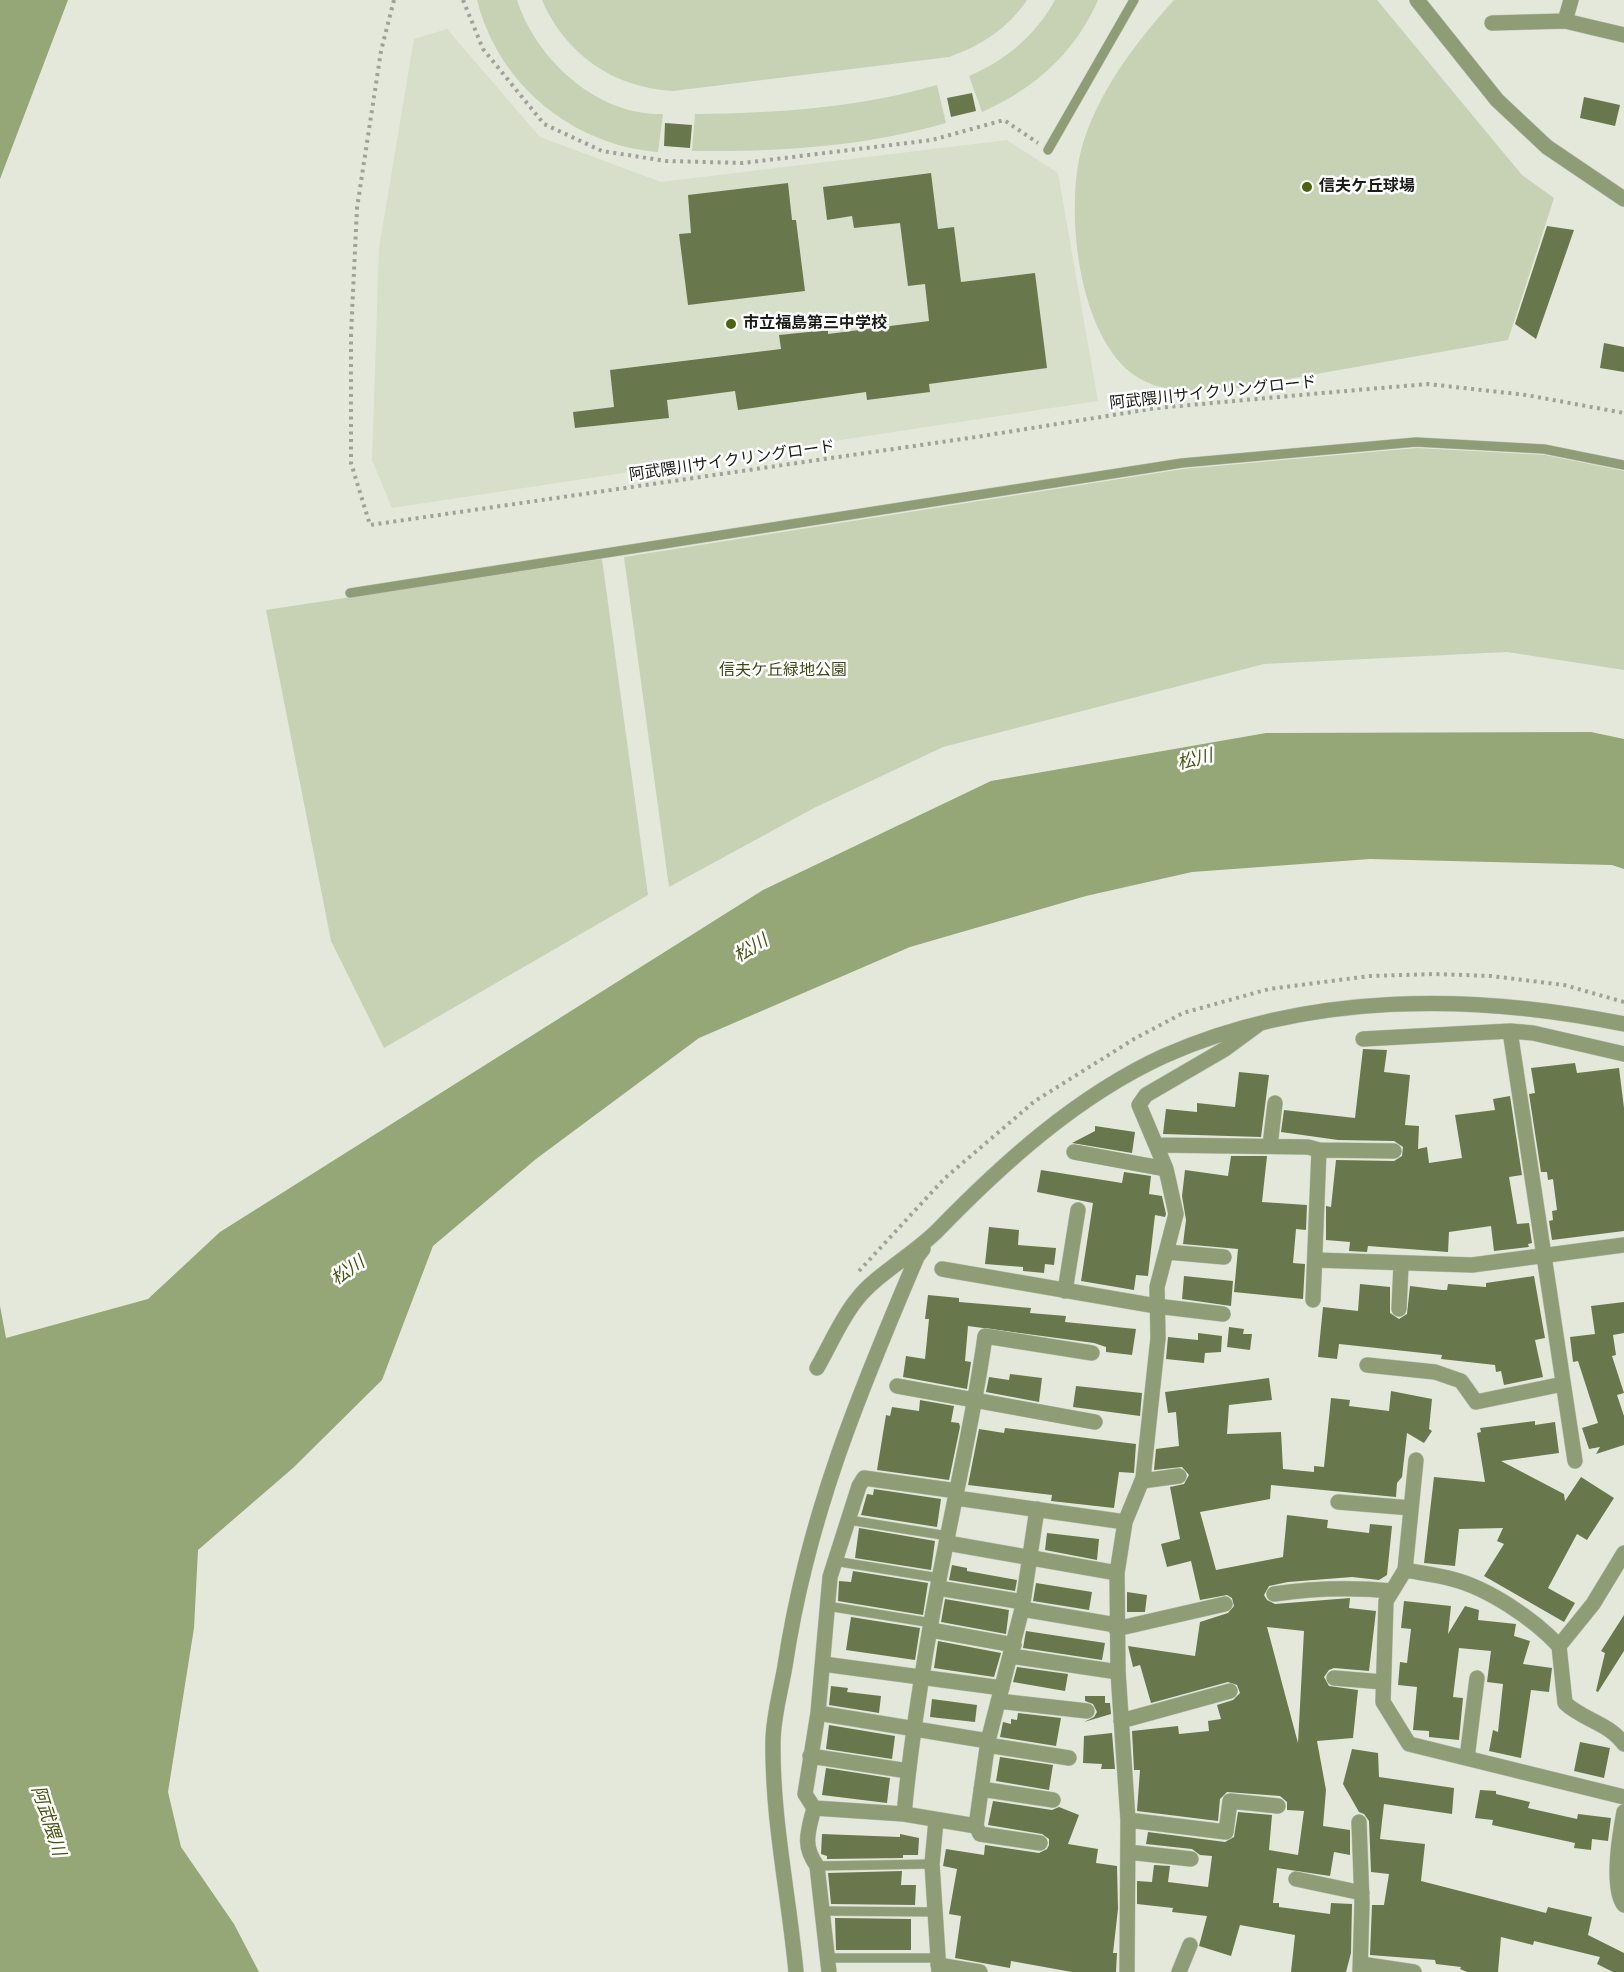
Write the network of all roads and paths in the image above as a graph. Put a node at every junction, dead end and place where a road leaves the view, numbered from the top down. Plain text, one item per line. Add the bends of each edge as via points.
1 (394, 0) edge
2 (463, 0) edge
3 (1134, 0) edge
4 (1417, 0) edge
5 (1571, 0) edge
6 (1565, 21) junction
7 (1492, 23) dead end
8 (1624, 35) edge
9 (1048, 150) joint
10 (1624, 199) edge
11 (1624, 412) edge
12 (1624, 465) edge
13 (350, 593) dead end
14 (1259, 1024) junction
15 (1624, 1024) edge
16 (1510, 1031) junction
17 (1363, 1039) dead end
18 (1624, 1054) edge
19 (1275, 1103) dead end
20 (1156, 1145) junction
21 (1270, 1146) junction
22 (1319, 1150) junction
23 (1394, 1151) dead end
24 (1074, 1152) dead end
25 (1166, 1169) junction
26 (1078, 1210) dead end
27 (935, 1233) junction
28 (1624, 1245) edge
29 (1167, 1251) junction
30 (1544, 1254) junction
31 (1224, 1257) dead end
32 (1315, 1260) junction
33 (1401, 1265) junction
34 (942, 1269) dead end
35 (1065, 1291) junction
36 (1313, 1300) dead end
37 (1156, 1306) junction
38 (1399, 1309) dead end
39 (1223, 1314) dead end
40 (1092, 1353) dead end
41 (1367, 1365) dead end
42 (817, 1368) dead end
43 (1563, 1384) junction
44 (897, 1386) dead end
45 (977, 1400) junction
46 (1095, 1422) dead end
47 (1416, 1460) dead end
48 (1575, 1461) dead end
49 (1179, 1476) dead end
50 (1142, 1482) junction
51 (957, 1494) junction
52 (1338, 1502) dead end
53 (1037, 1509) junction
54 (1411, 1509) junction
55 (849, 1520) junction
56 (1125, 1522) junction
57 (947, 1539) junction
58 (1624, 1554) edge
59 (1028, 1557) junction
60 (834, 1561) junction
61 (1405, 1570) junction
62 (1117, 1573) junction
63 (939, 1583) junction
64 (1392, 1591) junction
65 (1274, 1594) dead end
66 (1225, 1604) dead end
67 (1023, 1605) junction
68 (827, 1606) junction
69 (931, 1626) junction
70 (1116, 1627) junction
71 (1559, 1646) junction
72 (1013, 1650) junction
73 (823, 1664) junction
74 (1118, 1672) junction
75 (922, 1676) junction
76 (1334, 1678) dead end
77 (1477, 1678) dead end
78 (1383, 1682) junction
79 (1230, 1691) dead end
80 (1000, 1695) junction
81 (1088, 1711) dead end
82 (818, 1713) junction
83 (1121, 1721) junction
84 (914, 1729) junction
85 (988, 1743) junction
86 (1624, 1744) edge
87 (810, 1756) junction
88 (1069, 1758) dead end
89 (1467, 1758) junction
90 (908, 1771) junction
91 (981, 1788) junction
92 (1624, 1797) edge
93 (1053, 1800) dead end
94 (1278, 1806) dead end
95 (814, 1808) junction
96 (1624, 1812) edge
97 (904, 1814) junction
98 (936, 1820) junction
99 (1128, 1820) junction
100 (1359, 1822) dead end
101 (976, 1826) junction
102 (1040, 1844) dead end
103 (1128, 1852) junction
104 (1191, 1859) dead end
105 (932, 1864) junction
106 (817, 1866) junction
107 (1296, 1879) dead end
108 (1362, 1893) junction
109 (1624, 1905) edge
110 (821, 1911) junction
111 (936, 1911) junction
112 (1190, 1945) dead end
113 (828, 1965) edge
114 (938, 1965) edge
115 (1360, 1968) edge
116 (1131, 1970) edge
117 (796, 1972) edge
118 (980, 1972) edge
119 (1179, 1972) edge
120 (1414, 1972) edge

1 - 11 path, 阿武隈川サイクリングロード via 381,51 357,208 351,335 351,463 370,525 1157,408 1334,392 1428,384
2 - 9 path via 483,49 544,124 602,151 666,161 743,163 932,140 1004,120
3 - 9 lane
4 - 10 street via 1497,100 1547,147
5 - 6 street
6 - 7 street
6 - 8 street
12 - 13 lane via 1544,449 1416,442 1182,463
14 - 15 street via 1349,1008 1446,1002 1508,1005
14 - 20 street via 1225,1049 1146,1095 1139,1105
14 - 27 street via 1241,1027 1163,1057 1096,1095 978,1188
16 - 17 street
16 - 18 street
16 - 30 street
19 - 21 street
20 - 21 street
20 - 25 street
21 - 22 street
22 - 23 street
22 - 32 street
24 - 25 street
25 - 29 street via 1176,1214
26 - 35 street
27 - 42 street via 858,1298
27 - 117 street via 917,1257 840,1446 810,1538 788,1645 773,1740
28 - 30 street
29 - 31 street
29 - 37 street
30 - 33 street via 1473,1265
30 - 43 street
32 - 33 street
32 - 36 street
33 - 38 street
34 - 35 street
35 - 37 street
37 - 39 street
37 - 50 street via 1158,1338
40 - 45 street via 985,1336
41 - 43 street via 1435,1372 1461,1381 1476,1402
43 - 48 street
44 - 45 street
45 - 46 street
45 - 51 street
47 - 54 street
49 - 50 street
50 - 56 street
51 - 53 street
51 - 55 street via 864,1478
51 - 57 street
52 - 54 street
53 - 56 street
53 - 59 street
54 - 61 street
55 - 57 lane
55 - 60 street
56 - 62 street
57 - 59 street
57 - 63 street
58 - 71 street via 1593,1604
59 - 62 street
59 - 67 street
60 - 63 lane
60 - 68 street
61 - 64 street
61 - 71 street via 1474,1587 1522,1614
62 - 70 street
63 - 67 street
63 - 69 street
64 - 65 street via 1313,1588
64 - 78 street via 1386,1601
66 - 70 street
67 - 70 street
67 - 72 street
68 - 69 lane
68 - 73 street
69 - 72 street
69 - 75 street
70 - 74 street
71 - 86 street via 1565,1703 1599,1722
72 - 74 street
72 - 80 street
73 - 75 street
73 - 82 street
74 - 83 street
75 - 80 street
75 - 84 street
76 - 78 street
77 - 89 street
78 - 89 street via 1383,1702 1409,1743
79 - 83 street
80 - 81 street
80 - 85 street
82 - 84 street
82 - 87 street
83 - 99 street
84 - 85 street
84 - 90 street
85 - 88 street
85 - 91 street
87 - 90 street
87 - 95 street via 805,1794
89 - 92 street
90 - 97 street
91 - 93 street
91 - 101 street
94 - 99 street via 1230,1801 1226,1832
95 - 97 street
95 - 106 street via 807,1837 808,1854
96 - 109 street via 1618,1898
97 - 98 street
98 - 101 street
98 - 105 street
99 - 103 street
100 - 108 street
101 - 102 street via 980,1834
103 - 104 street
103 - 116 street
105 - 106 lane
105 - 111 street
106 - 110 street
107 - 108 street
108 - 115 street
110 - 111 lane
110 - 113 street
111 - 114 street
112 - 119 street
113 - 114 lane
114 - 118 street
115 - 120 street

